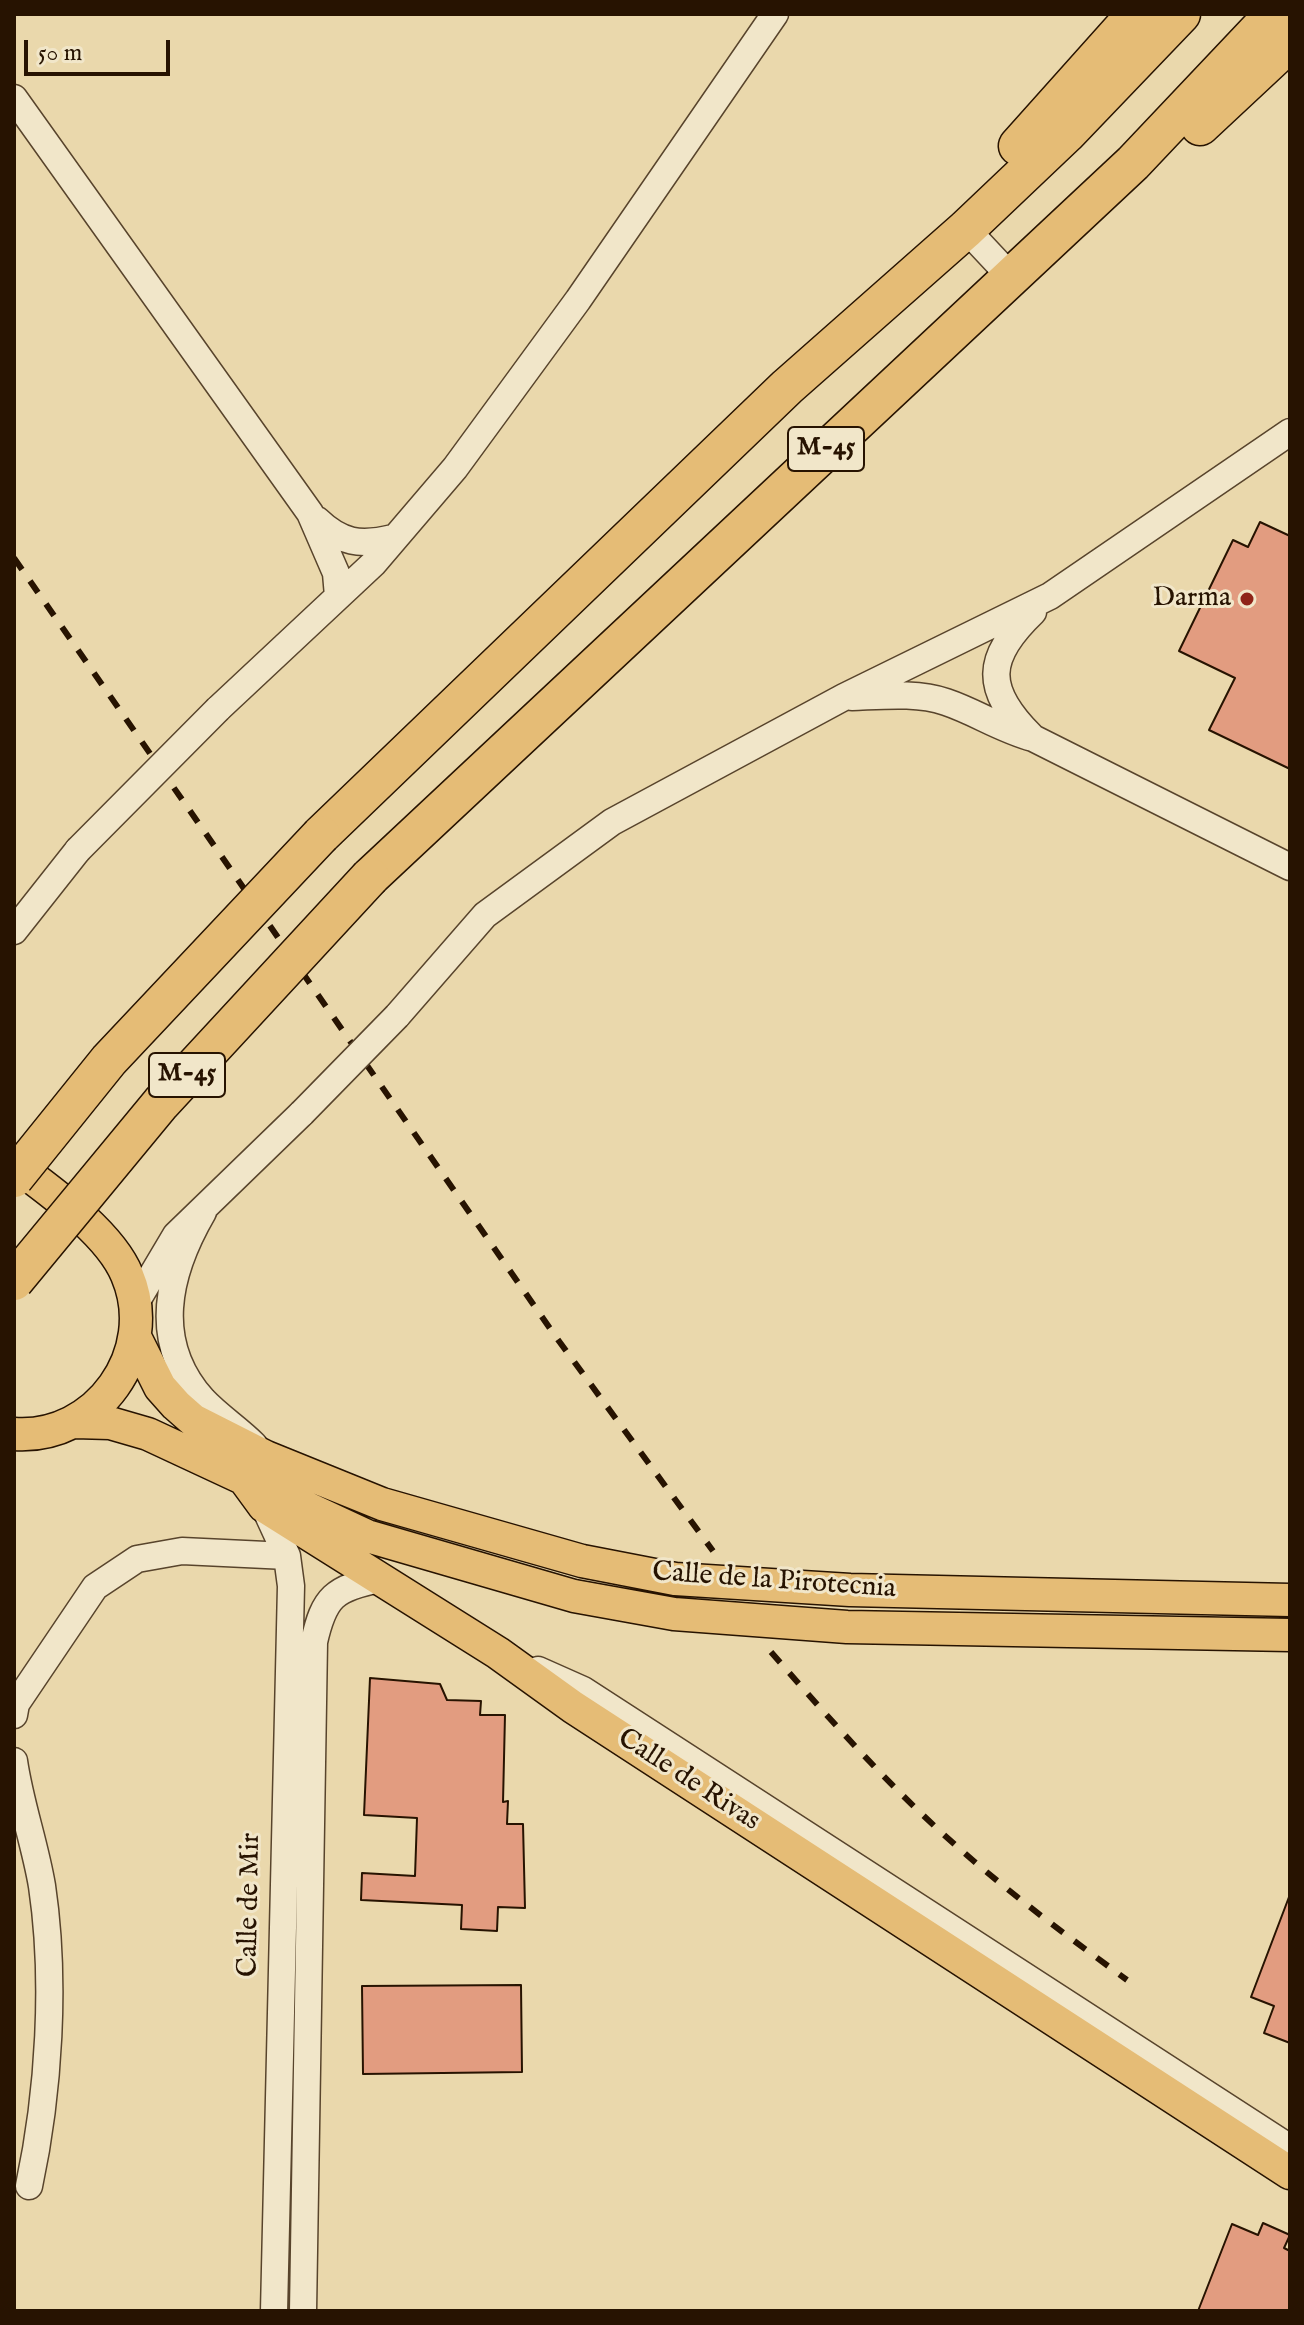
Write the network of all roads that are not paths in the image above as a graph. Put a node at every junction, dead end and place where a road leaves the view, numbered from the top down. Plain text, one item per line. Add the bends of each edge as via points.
1 (775, 14) edge
2 (1136, 14) edge
3 (1181, 14) edge
4 (1274, 14) edge
5 (1290, 42) edge
6 (14, 98) edge
7 (966, 229) junction
8 (1011, 277) junction
9 (787, 387) junction
10 (1290, 420) edge
11 (1290, 432) edge
12 (834, 442) junction
13 (1250, 459) junction
14 (310, 513) junction
15 (393, 538) junction
16 (338, 596) junction
17 (1050, 596) junction
18 (844, 697) junction
19 (1033, 738) junction
20 (1290, 867) edge
21 (14, 931) edge
22 (14, 1164) edge
23 (14, 1178) edge
24 (203, 1212) junction
25 (14, 1281) edge
26 (135, 1304) junction
27 (136, 1339) junction
28 (75, 1422) junction
29 (14, 1434) edge
30 (256, 1469) junction
31 (264, 1506) junction
32 (287, 1556) junction
33 (380, 1579) junction
34 (1290, 1600) edge
35 (1290, 1635) edge
36 (498, 1653) junction
37 (14, 1715) edge
38 (14, 1761) edge
39 (1290, 2148) edge
40 (1290, 2173) edge
41 (29, 2186) dead end
42 (274, 2311) edge
43 (303, 2311) edge

1 - 15 street via 509,396
2 - 9 highway via 1046,117
3 - 7 highway, M-45
4 - 8 highway, M-45 via 1133,163
5 - 12 highway via 1144,179
6 - 14 street
7 - 8 street
7 - 9 highway, M-45
8 - 12 highway, M-45
9 - 23 highway, M-45, bridge via 321,835 109,1060
10 - 13 street
11 - 13 street
12 - 25 highway, M-45, bridge via 370,877 161,1103
13 - 17 street
14 - 15 street via 332,535 350,543
14 - 16 street via 336,573
15 - 16 street
16 - 21 street, bridge via 78,850
17 - 18 street
17 - 19 street via 1011,632 995,672 998,694 1009,714
18 - 19 street via 945,701 1001,730
18 - 24 street, bridge via 612,822 485,915 397,1016
19 - 20 street
22 - 26 main road via 104,1241 127,1274
24 - 26 street via 176,1235
24 - 30 street via 173,1277 169,1331 189,1383
26 - 27 main road
27 - 28 main road via 118,1383
27 - 30 main road, Calle de la Pirotecnia via 160,1387 176,1405
28 - 29 main road via 42,1433
28 - 30 main road, Calle de Rivas via 110,1423
30 - 31 main road, Calle de Rivas
30 - 34 main road, Calle de la Pirotecnia via 582,1561 675,1579 850,1590
30 - 35 main road, Calle de la Pirotecnia via 367,1536 574,1596 674,1614 847,1627
31 - 32 street, Calle de Mir
31 - 33 main road, Calle de Rivas
32 - 37 street via 182,1551 137,1559 95,1587 16,1704
32 - 42 street, Calle de Mir via 291,1586
33 - 36 main road, Calle de Rivas
33 - 43 street via 353,1584 330,1597 314,1642
36 - 39 street via 583,1690
36 - 40 main road, Calle de Rivas
38 - 41 street via 42,1886 46,1936 47,2071

